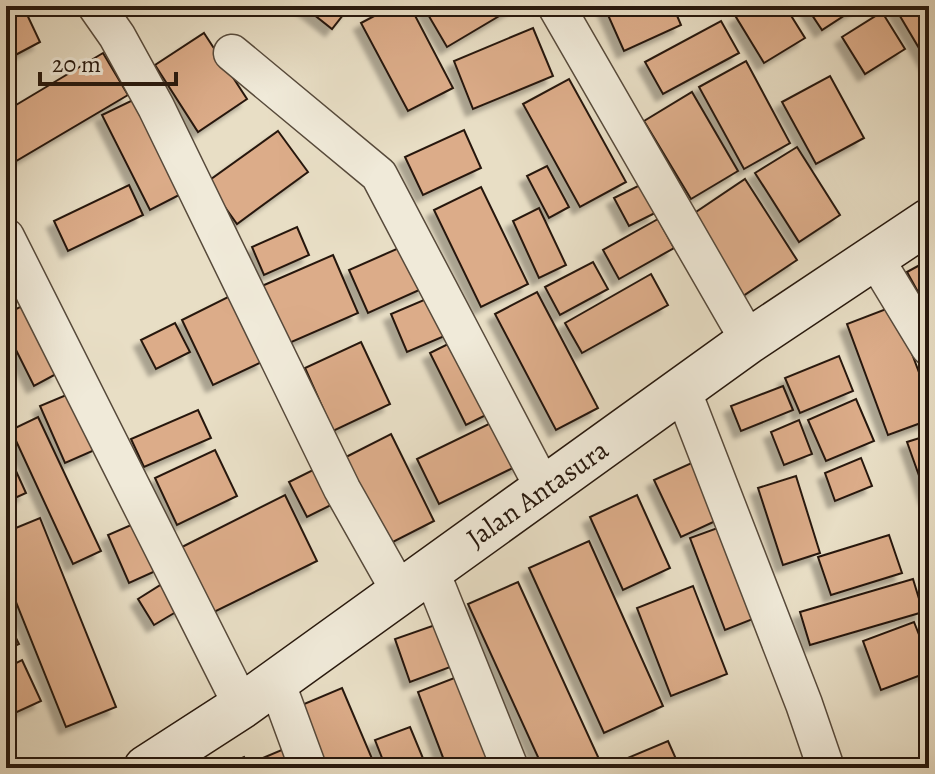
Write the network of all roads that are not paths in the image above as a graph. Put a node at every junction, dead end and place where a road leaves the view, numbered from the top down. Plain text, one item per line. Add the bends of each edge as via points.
1 (96, 6) edge
2 (556, 6) edge
3 (232, 53) dead end
4 (929, 221) edge
5 (6, 237) edge
6 (875, 258) junction
7 (749, 341) junction
8 (929, 347) edge
9 (682, 389) junction
10 (544, 489) junction
11 (415, 580) junction
12 (259, 693) junction
13 (146, 768) edge
14 (308, 768) edge
15 (510, 768) edge
16 (826, 768) edge

1 - 11 street via 156,107 342,489
2 - 7 street
3 - 10 street via 379,175
4 - 6 main road, Jalan Antasura
5 - 12 street
6 - 7 main road, Jalan Antasura
6 - 8 street
7 - 9 main road, Jalan Antasura
9 - 10 main road, Jalan Antasura
9 - 16 street
10 - 11 main road, Jalan Antasura
11 - 12 main road, Jalan Antasura
11 - 15 street
12 - 13 main road, Jalan Antasura
12 - 14 street

